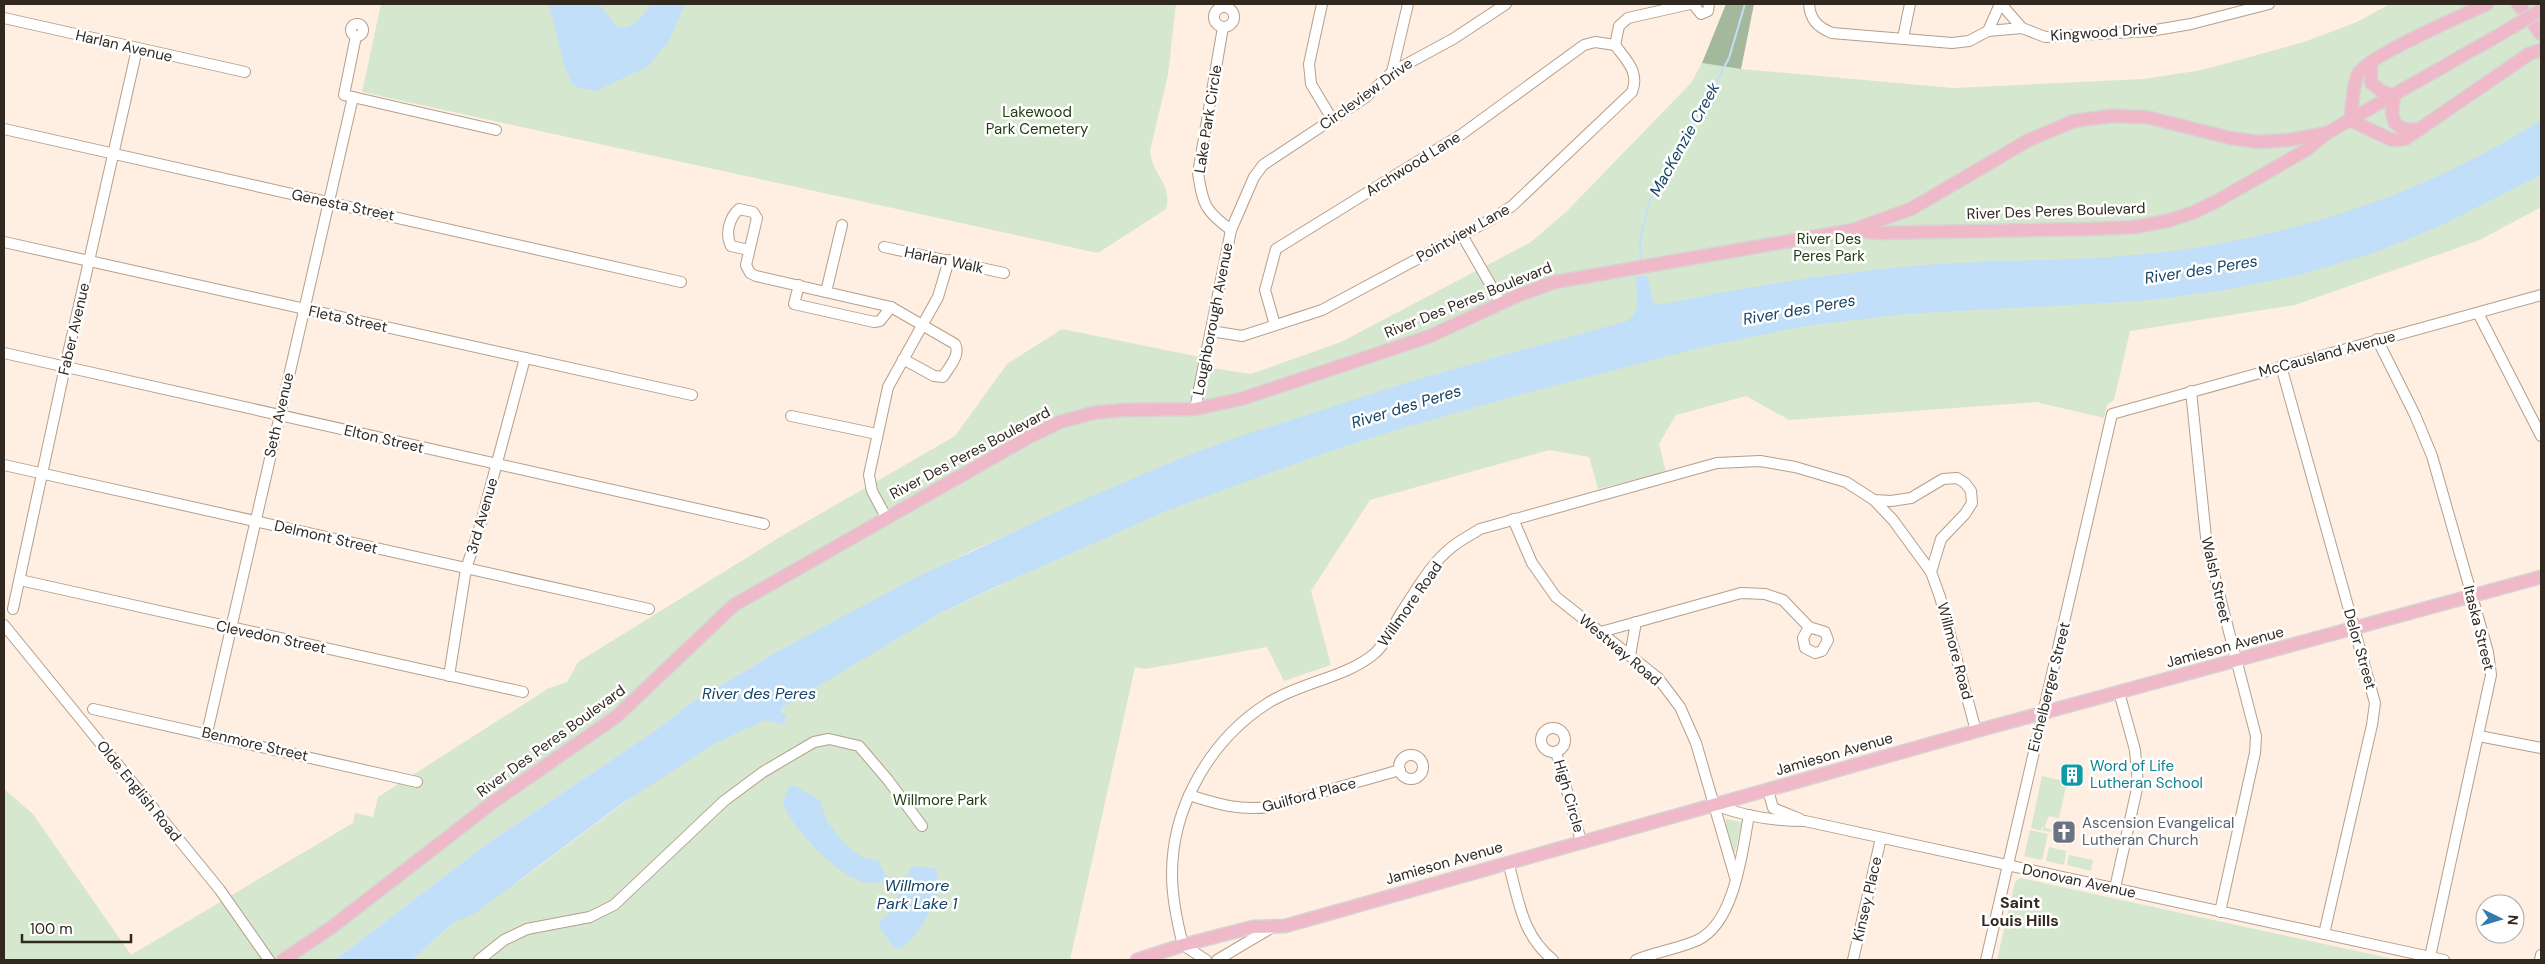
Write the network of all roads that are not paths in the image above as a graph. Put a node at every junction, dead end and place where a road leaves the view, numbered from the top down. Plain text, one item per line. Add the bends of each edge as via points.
1 (1322, 4) edge
2 (1408, 4) edge
3 (1506, 4) edge
4 (1692, 4) edge
5 (1709, 4) edge
6 (1809, 4) edge
7 (1910, 4) edge
8 (2001, 4) edge
9 (2269, 4) edge
10 (2487, 4) edge
11 (2518, 4) edge
12 (2537, 4) edge
13 (2541, 10) edge
14 (4, 18) edge
15 (1223, 27) dead end
16 (2022, 28) junction
17 (1988, 31) junction
18 (2539, 32) edge
19 (356, 36) dead end
20 (1902, 38) junction
21 (1615, 45) junction
22 (138, 49) junction
23 (2535, 52) edge
24 (2370, 63) junction
25 (245, 72) dead end
26 (1392, 72) junction
27 (2394, 96) junction
28 (353, 97) junction
29 (1332, 119) junction
30 (2350, 120) junction
31 (4, 129) edge
32 (496, 130) dead end
33 (2419, 130) junction
34 (2327, 133) junction
35 (114, 154) junction
36 (328, 202) junction
37 (842, 225) dead end
38 (1231, 230) junction
39 (1853, 230) junction
40 (1462, 235) junction
41 (4, 242) edge
42 (884, 247) dead end
43 (749, 250) dead end
44 (949, 260) junction
45 (90, 262) junction
46 (1004, 273) dead end
47 (681, 282) dead end
48 (798, 286) junction
49 (826, 292) junction
50 (2541, 295) edge
51 (1500, 303) junction
52 (891, 307) junction
53 (304, 309) junction
54 (2478, 313) junction
55 (924, 325) junction
56 (1275, 325) junction
57 (1211, 331) junction
58 (2377, 339) junction
59 (4, 353) edge
60 (525, 358) junction
61 (903, 359) junction
62 (2281, 366) junction
63 (65, 367) junction
64 (2191, 391) junction
65 (692, 395) dead end
66 (1195, 409) junction
67 (2112, 414) joint
68 (279, 415) junction
69 (791, 416) dead end
70 (877, 434) junction
71 (2541, 436) edge
72 (496, 464) junction
73 (4, 465) edge
74 (44, 474) junction
75 (1874, 500) junction
76 (886, 517) junction
77 (1513, 519) junction
78 (255, 521) junction
79 (764, 524) dead end
80 (466, 569) junction
81 (1930, 572) junction
82 (2541, 578) edge
83 (20, 580) junction
84 (2472, 597) junction
85 (649, 609) dead end
86 (13, 610) dead end
87 (1636, 622) junction
88 (4, 625) edge
89 (1809, 627) dead end
90 (2354, 628) junction
91 (231, 629) junction
92 (1601, 632) junction
93 (1630, 656) junction
94 (2236, 661) junction
95 (449, 676) junction
96 (523, 692) dead end
97 (2119, 692) junction
98 (93, 709) dead end
99 (2043, 714) junction
100 (1976, 731) junction
101 (207, 733) junction
102 (2479, 736) junction
103 (2541, 748) edge
104 (1556, 752) dead end
105 (1400, 770) dead end
106 (417, 782) dead end
107 (1768, 790) junction
108 (1189, 795) junction
109 (1714, 805) junction
110 (1749, 815) junction
111 (1805, 822) junction
112 (922, 826) dead end
113 (1881, 838) junction
114 (1581, 841) junction
115 (1508, 862) junction
116 (2008, 865) junction
117 (1735, 876) junction
118 (2115, 888) junction
119 (2220, 912) junction
120 (1271, 928) junction
121 (2324, 934) junction
122 (1182, 945) junction
123 (2541, 956) edge
124 (2430, 957) junction
125 (269, 960) edge
126 (283, 960) edge
127 (479, 960) edge
128 (1137, 960) edge
129 (1206, 960) edge
130 (1217, 960) edge
131 (1553, 960) edge
132 (1635, 960) edge
133 (1853, 960) edge
134 (1986, 960) edge
135 (2444, 960) edge
136 (2540, 960) edge

1 - 29 street via 1309,64 1311,84
2 - 26 street
3 - 26 street, Circleview Drive via 1453,39
4 - 5 street via 1701,14 1708,11
4 - 21 street via 1628,18 1619,26
6 - 20 street, Kingwood Drive via 1815,22 1832,33
7 - 20 street
8 - 16 street
8 - 17 street
9 - 16 street, Kingwood Drive via 2191,24 2150,30 2045,37
10 - 24 main road
11 - 18 main road
12 - 13 main road
13 - 27 main road, River Des Peres Boulevard, bridge
14 - 22 street, Harlan Avenue
15 - 38 street, Lake Park Circle via 1198,173 1201,196 1210,215
16 - 17 street, Kingwood Drive
17 - 20 street, Kingwood Drive via 1969,41 1952,43
18 - 23 main road
19 - 28 street via 344,95
21 - 40 street, Pointview Lane via 1635,72 1632,92 1512,206
21 - 56 street, Archwood Lane via 1595,42 1584,45 1462,134 1276,249 1266,290
22 - 25 street, Harlan Avenue
22 - 35 street, Faber Avenue
23 - 33 main road
24 - 27 main road via 2371,83
24 - 30 main road via 2359,72
26 - 29 street, Circleview Drive via 1366,97
27 - 30 main road, River Des Peres Boulevard
27 - 33 main road via 2392,112 2395,123 2403,129
28 - 32 street
28 - 36 street, Seth Avenue
29 - 38 street, Circleview Drive via 1263,166 1254,177
30 - 33 main road via 2392,140 2405,139
30 - 34 main road, River Des Peres Boulevard
31 - 35 street, Genesta Street
34 - 39 main road, River Des Peres Boulevard via 2306,150 2217,201 2187,215 2150,225 1879,233
34 - 39 main road, River Des Peres Boulevard via 2259,142 2146,117 2111,116 2074,121 2029,140 1911,209
35 - 36 street, Genesta Street
35 - 45 street, Faber Avenue
36 - 47 street, Genesta Street
36 - 53 street, Seth Avenue
37 - 49 street
38 - 57 street, Loughborough Avenue
39 - 51 main road, River Des Peres Boulevard via 1555,282
40 - 51 street
40 - 56 street, Pointview Lane via 1322,310
41 - 45 street, Fleta Street
42 - 44 street, Harlan Walk
43 - 48 street via 746,265 750,273
44 - 46 street, Harlan Walk
44 - 55 street via 938,297
45 - 53 street, Fleta Street
45 - 63 street, Faber Avenue
48 - 49 street
48 - 52 street via 794,304 874,322 880,321
49 - 52 street
50 - 54 street, McCausland Avenue
51 - 66 main road, River Des Peres Boulevard via 1415,342 1241,399
52 - 55 street
53 - 60 street, Fleta Street
53 - 68 street, Seth Avenue
54 - 58 street, McCausland Avenue
54 - 71 street
55 - 61 street
55 - 61 street via 955,344 957,353 943,377 938,378
56 - 57 street, Pointview Lane via 1242,336
57 - 66 street, Loughborough Avenue
58 - 62 street, McCausland Avenue
58 - 84 street, Itaska Street via 2432,456
59 - 63 street, Elton Street
60 - 65 street, Fleta Street
60 - 72 street, 3rd Avenue
61 - 70 street via 888,387
62 - 64 street, McCausland Avenue
62 - 90 street, Delor Street
63 - 68 street, Elton Street
63 - 74 street, Faber Avenue
64 - 67 street, McCausland Avenue
64 - 94 street, Walsh Street via 2207,547
66 - 76 main road, River Des Peres Boulevard via 1112,411 1060,422
67 - 99 street, Eichelberger Street
68 - 72 street, Elton Street
68 - 78 street, Seth Avenue
69 - 70 street
70 - 76 street via 869,475 872,491
72 - 79 street, Elton Street
72 - 80 street, 3rd Avenue
73 - 74 street, Delmont Street
74 - 78 street, Delmont Street
74 - 83 street, Faber Avenue
75 - 77 street, Willmore Road via 1846,482 1760,461 1726,463
75 - 81 street, Willmore Road via 1899,528
75 - 81 street via 1911,498 1943,480 1957,478 1965,483 1971,491 1972,503 1942,539
76 - 126 main road, River Des Peres Boulevard via 734,605 617,716 485,808 332,927
77 - 92 street, Westway Road via 1532,563 1556,597
77 - 108 street, Willmore Road via 1480,529 1450,548 1425,577 1376,653 1354,668 1306,683 1268,703 1233,730 1206,763
78 - 80 street, Delmont Street
78 - 91 street, Seth Avenue
80 - 85 street, Delmont Street
80 - 95 street, 3rd Avenue
81 - 100 street, Willmore Road via 1940,597
82 - 84 main road, Jamieson Avenue
83 - 86 street, Faber Avenue
83 - 91 street, Clevedon Street
84 - 90 main road, Jamieson Avenue
84 - 102 street, Itaska Street via 2488,652 2491,675
87 - 89 street via 1742,593 1765,594 1783,600
87 - 92 street
87 - 93 street
88 - 125 street, Olde English Road via 220,890
90 - 94 main road, Jamieson Avenue
90 - 121 street, Delor Street via 2376,702
91 - 95 street, Clevedon Street
91 - 101 street, Seth Avenue
92 - 93 street, Westway Road
93 - 109 street, Westway Road via 1658,678 1680,707 1696,743
94 - 97 main road, Jamieson Avenue
94 - 119 street, Walsh Street via 2256,736 2255,753
95 - 96 street, Clevedon Street
97 - 99 main road, Jamieson Avenue
97 - 118 street via 2135,750 2138,784
98 - 101 street, Benmore Street
99 - 100 main road, Jamieson Avenue
99 - 116 street, Eichelberger Street
100 - 107 main road, Jamieson Avenue
101 - 106 street, Benmore Street
102 - 103 street
102 - 124 street, Itaska Street
104 - 114 street, High Circle
105 - 108 street, Guilford Place via 1269,808 1230,808
107 - 109 main road, Jamieson Avenue
107 - 111 street via 1773,808
108 - 122 street, Willmore Road via 1176,834 1172,873
109 - 110 street, Donovan Avenue
109 - 114 main road, Jamieson Avenue
109 - 117 street, Westway Road
110 - 111 street, Donovan Avenue
110 - 117 street
111 - 113 street, Donovan Avenue
112 - 127 street via 859,746 829,739 814,742 763,772 724,801 614,905 590,917 526,929 504,940
113 - 116 street, Donovan Avenue
113 - 133 street, Kinsey Place
114 - 115 main road, Jamieson Avenue
115 - 120 main road, Jamieson Avenue
115 - 131 street via 1528,932
116 - 118 street, Donovan Avenue
116 - 134 street, Eichelberger Street
117 - 132 street via 1724,916 1709,933 1691,943
118 - 119 street, Donovan Avenue
119 - 121 street, Donovan Avenue
120 - 122 main road, Jamieson Avenue via 1253,927
120 - 130 street
121 - 124 street, Donovan Avenue
122 - 128 main road, Jamieson Avenue
122 - 129 street
123 - 136 street
124 - 135 street, Donovan Avenue

